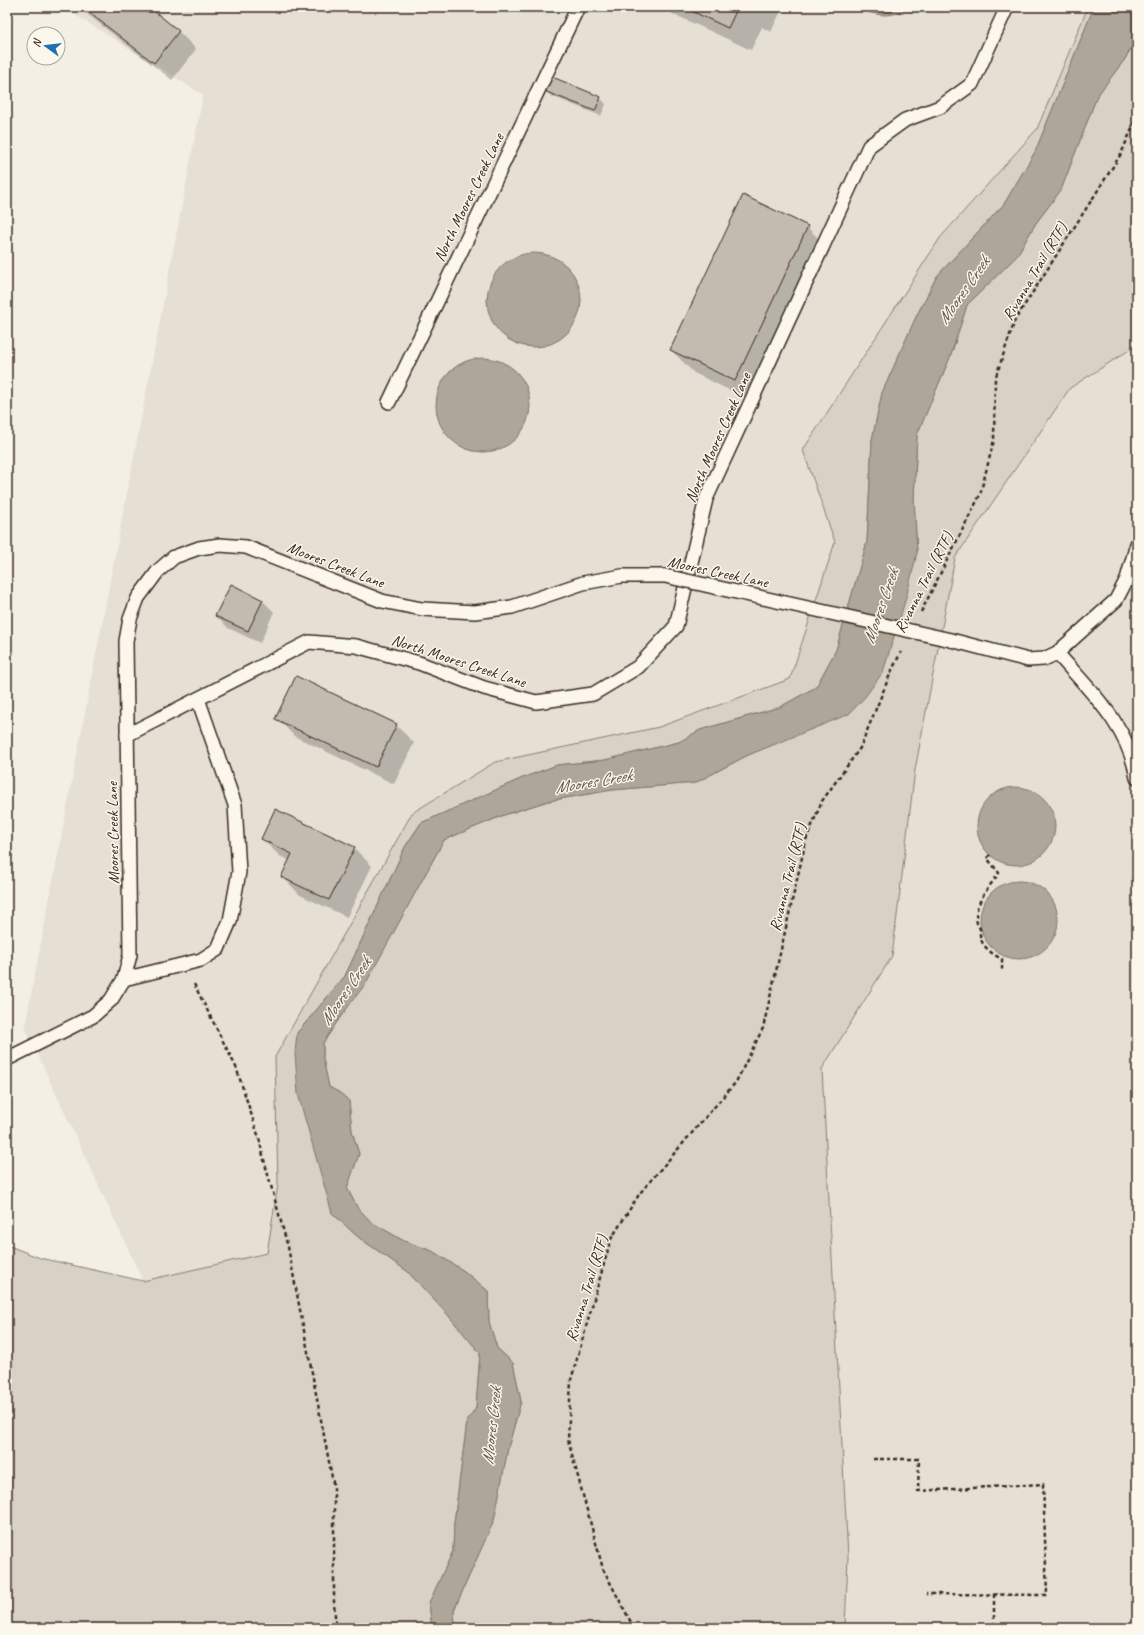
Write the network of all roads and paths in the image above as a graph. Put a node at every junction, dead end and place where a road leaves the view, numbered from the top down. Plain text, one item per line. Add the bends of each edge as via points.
1 (578, 7) edge
2 (1007, 7) edge
3 (1137, 117) edge
4 (388, 402) dead end
5 (1137, 544) edge
6 (920, 616) dead end
7 (902, 651) dead end
8 (1057, 653) junction
9 (198, 699) junction
10 (127, 735) junction
11 (1137, 778) edge
12 (990, 855) dead end
13 (986, 891) junction
14 (989, 894) dead end
15 (184, 964) junction
16 (1002, 972) dead end
17 (124, 979) junction
18 (7, 1059) edge
19 (873, 1459) dead end
20 (926, 1594) dead end
21 (994, 1594) junction
22 (336, 1628) edge
23 (634, 1628) edge
24 (994, 1628) edge

1 - 4 lane, North Moores Creek Lane
2 - 9 lane, North Moores Creek Lane via 972,84 940,107 905,120 869,146 706,498 676,626 638,667 593,694 536,702 484,688 419,663 363,648 309,642
3 - 6 path, Rivanna Trail (RTF) via 1121,154 1015,320 995,379 994,440 980,495
5 - 8 lane, Moores Creek Lane via 1127,579 1116,600
7 - 23 path, Rivanna Trail (RTF) via 860,748 822,800 806,840 763,1028 736,1082 640,1193 611,1239 571,1380 568,1440 603,1569
8 - 10 lane, Moores Creek Lane, bridge via 1044,659 1028,660 951,640 665,576 622,576 583,582 512,608 475,612 422,609 382,600 246,547 220,545 199,548 174,557 158,571 138,598 130,619 126,641
8 - 11 lane via 1106,709 1125,738
9 - 10 lane, North Moores Creek Lane
9 - 15 lane via 235,805 239,872 230,921 218,949 201,960
10 - 17 lane, Moores Creek Lane via 130,955
12 - 13 path via 987,858 999,872
13 - 14 path
13 - 16 path via 976,910 977,922 986,947 1002,959
15 - 17 lane
15 - 22 path via 236,1067 259,1138 288,1247 334,1488
17 - 18 lane, Moores Creek Lane via 111,1000 93,1016
19 - 21 path via 919,1459 918,1491 1043,1484 1046,1595
20 - 21 path
21 - 24 path

